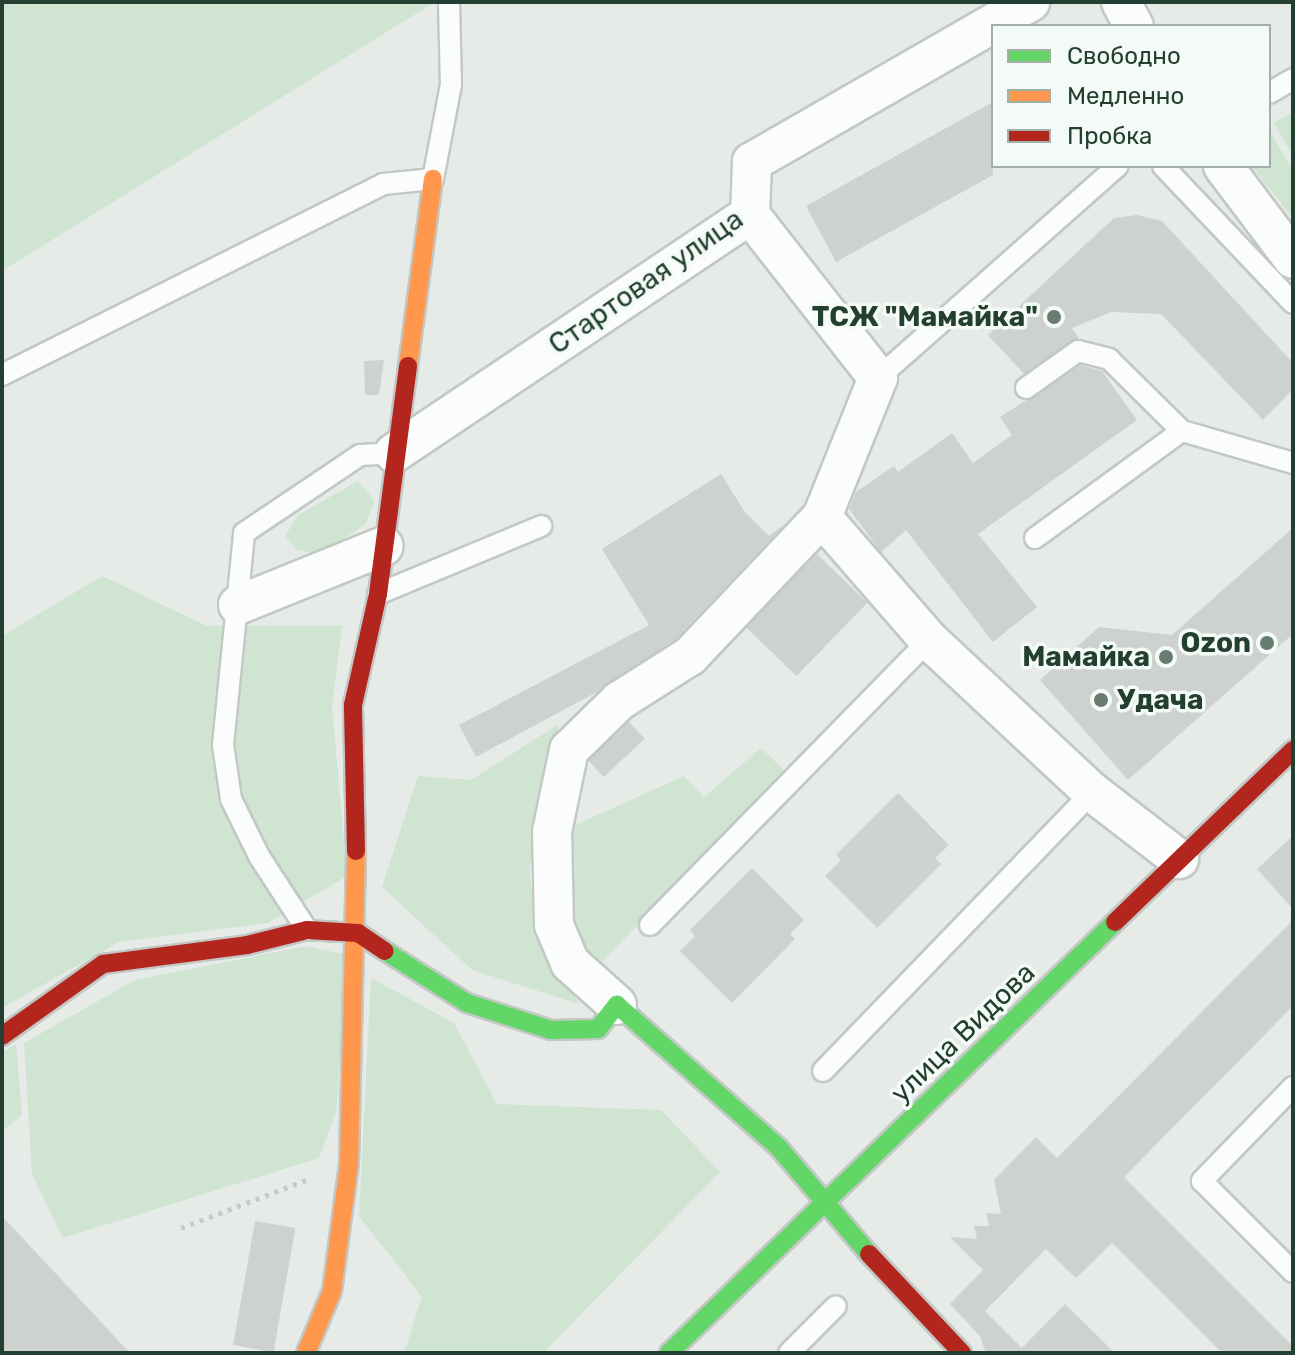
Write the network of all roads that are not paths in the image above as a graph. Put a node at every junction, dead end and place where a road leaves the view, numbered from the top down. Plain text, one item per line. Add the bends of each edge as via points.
1 (449, 2) edge
2 (1030, 2) edge
3 (1121, 2) edge
4 (991, 24) edge
5 (992, 24) edge
6 (1133, 24) edge
7 (1293, 79) edge
8 (1271, 92) edge
9 (1116, 168) edge
10 (1165, 168) edge
11 (1225, 168) edge
12 (433, 179) junction
13 (750, 215) junction
14 (1293, 259) edge
15 (1293, 303) edge
16 (2, 375) edge
17 (878, 378) junction
18 (1026, 388) dead end
19 (1182, 431) junction
20 (394, 453) junction
21 (1293, 463) edge
22 (822, 517) junction
23 (541, 526) dead end
24 (1035, 538) dead end
25 (384, 546) junction
26 (378, 594) junction
27 (238, 605) junction
28 (929, 640) junction
29 (1290, 759) edge
30 (1092, 792) junction
31 (1179, 859) junction
32 (650, 925) dead end
33 (307, 930) junction
34 (358, 933) junction
35 (617, 1005) junction
36 (2, 1036) edge
37 (823, 1071) dead end
38 (1293, 1087) edge
39 (825, 1207) junction
40 (1293, 1272) edge
41 (836, 1306) dead end
42 (306, 1353) edge
43 (669, 1353) edge
44 (789, 1353) edge
45 (962, 1353) edge

1 - 12 lane via 451,85
2 - 5 street, Стартовая улица
3 - 6 street
4 - 13 street, Стартовая улица via 752,162
7 - 8 lane
9 - 17 lane
10 - 15 lane
11 - 14 street
12 - 16 lane via 383,184
12 - 20 street
13 - 17 street
13 - 20 street, Стартовая улица
17 - 22 street
18 - 19 lane via 1078,351 1109,359
19 - 21 lane
19 - 24 lane
20 - 25 street
20 - 27 lane via 360,455 244,533
22 - 28 street
22 - 35 street via 690,656 619,701 569,750 552,832 554,925 570,963
23 - 26 lane
25 - 26 street
25 - 27 street
26 - 34 street via 353,705
27 - 33 lane via 223,745 231,799 259,856
28 - 30 street
28 - 32 lane
29 - 31 street, улица Видова
30 - 31 street
30 - 37 lane
31 - 39 street, улица Видова
33 - 34 street
33 - 36 street via 247,945 103,964
34 - 35 street via 467,1003 551,1030 598,1029
34 - 42 street via 349,1163 332,1291
35 - 39 street via 779,1148
38 - 40 lane via 1202,1181
39 - 43 street, улица Видова
39 - 45 street
41 - 44 lane

